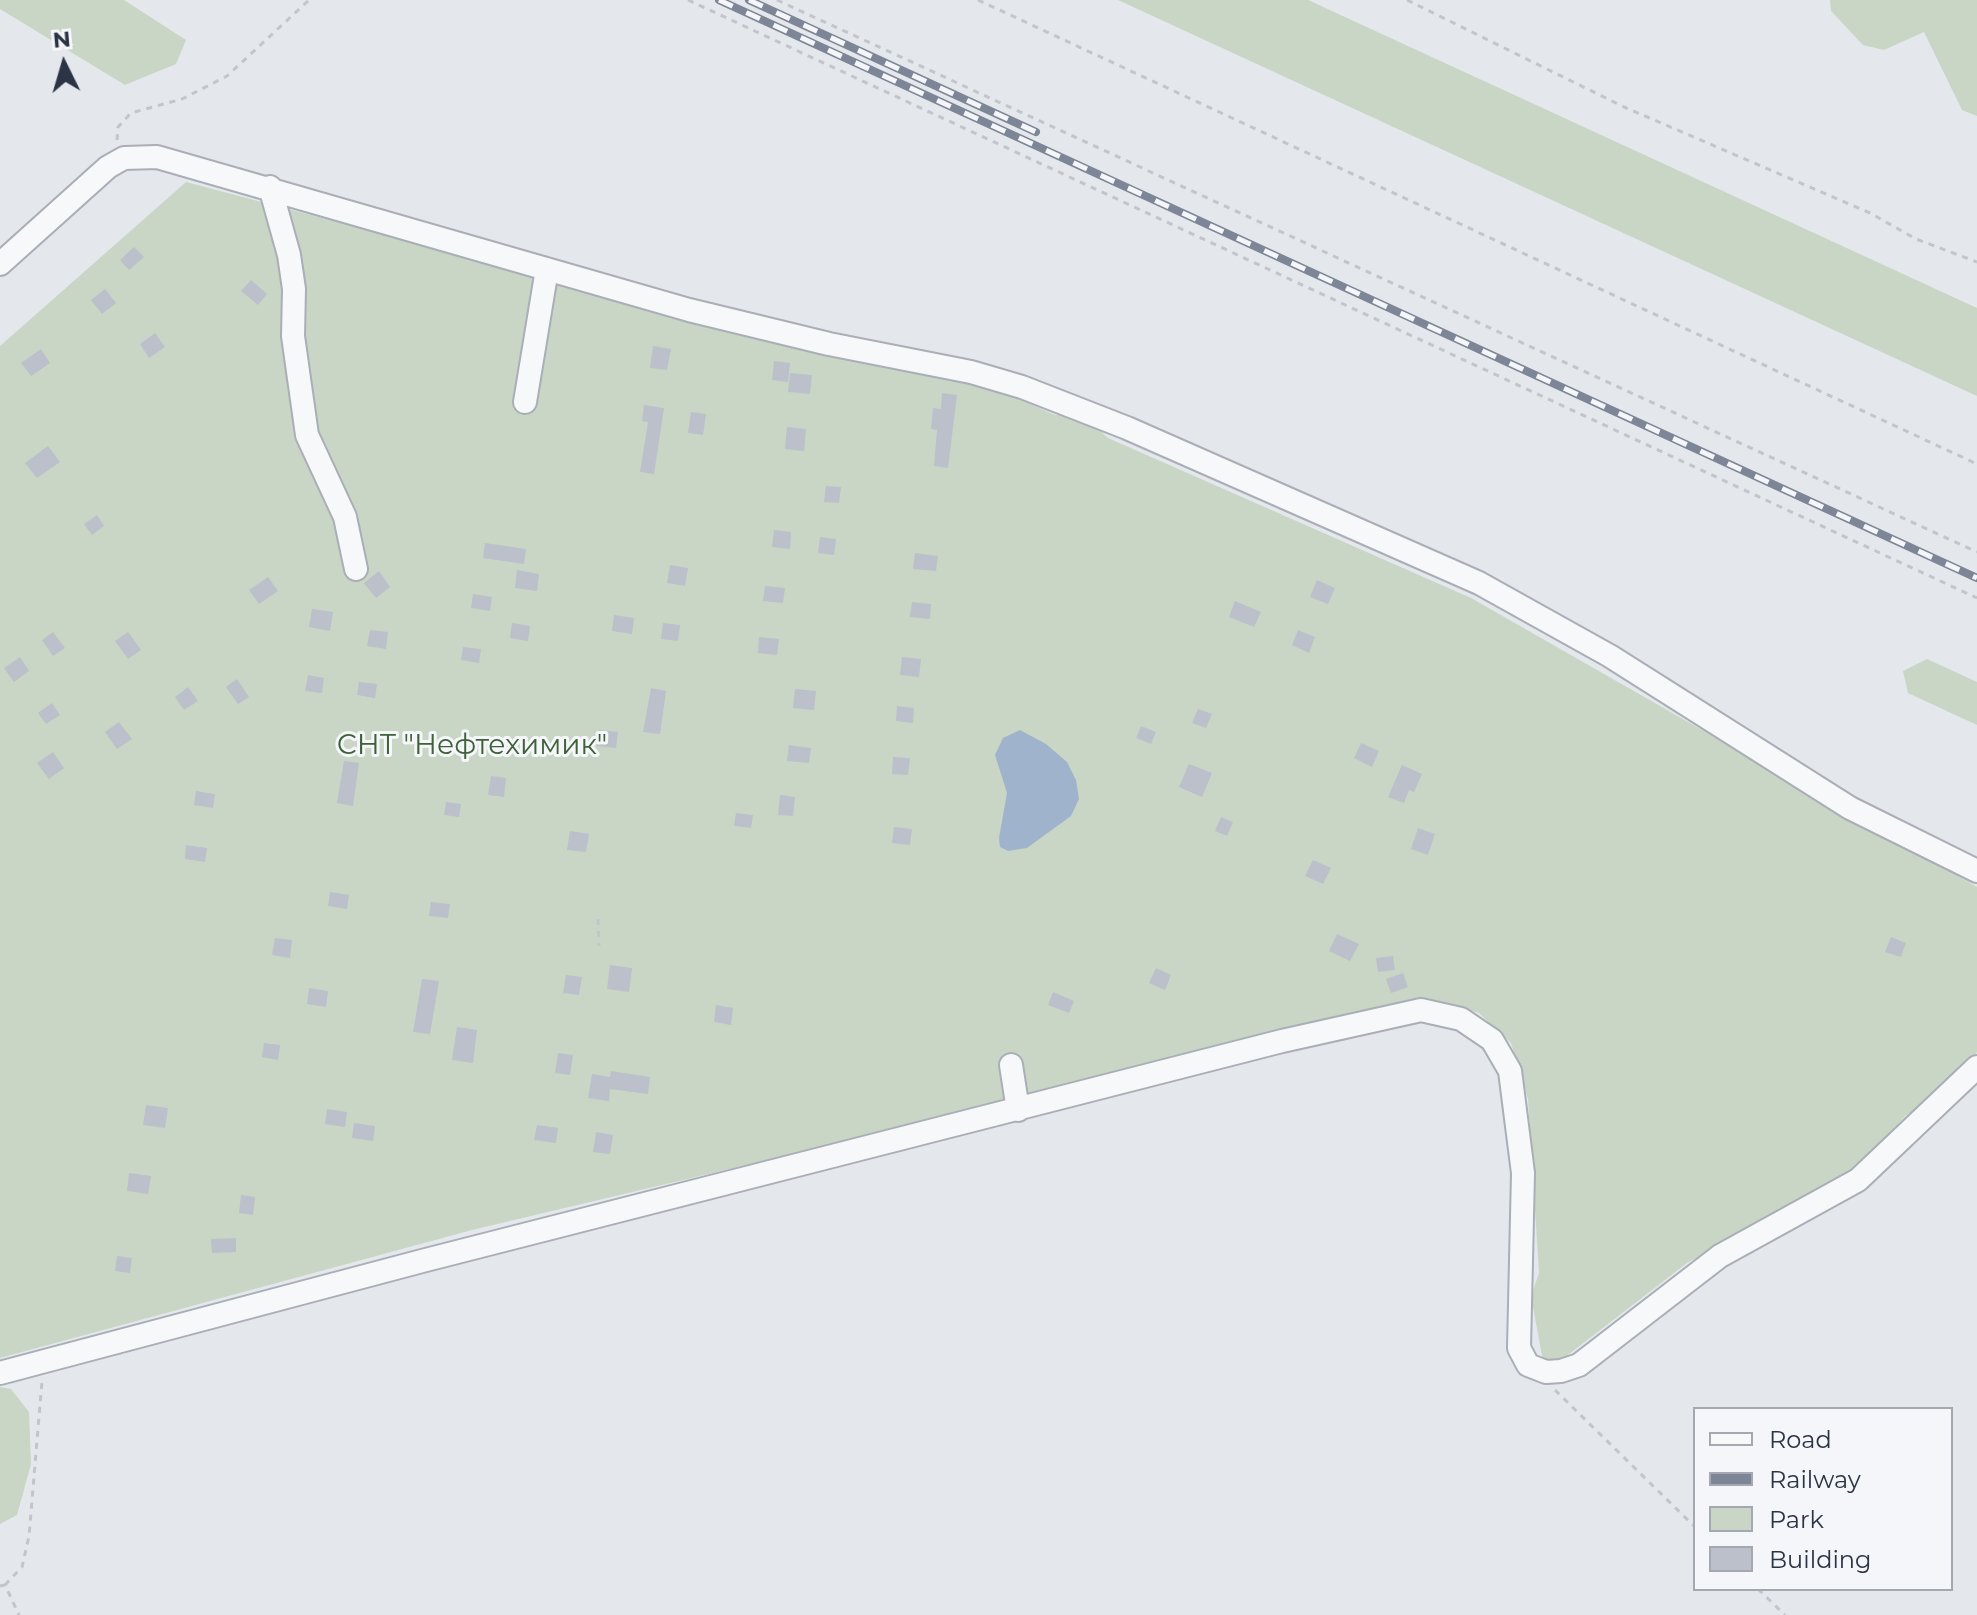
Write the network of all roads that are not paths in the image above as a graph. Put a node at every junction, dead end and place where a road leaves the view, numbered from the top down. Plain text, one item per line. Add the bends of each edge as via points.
1 (270, 187) junction
2 (0, 264) edge
3 (547, 269) junction
4 (525, 402) dead end
5 (356, 569) dead end
6 (1977, 871) edge
7 (1011, 1065) dead end
8 (1977, 1067) edge
9 (1018, 1110) junction
10 (0, 1373) edge

1 - 2 street via 157,157 124,158
1 - 3 street
1 - 5 street via 289,255 293,336 307,435 345,517
3 - 4 street
3 - 6 street via 689,310 971,372 1127,428 1479,583 1610,656 1850,808
7 - 9 street
8 - 9 street via 1858,1180 1720,1256 1579,1365 1546,1372 1528,1365 1519,1348 1523,1173 1510,1071 1492,1040 1461,1019 1421,1010
9 - 10 street

